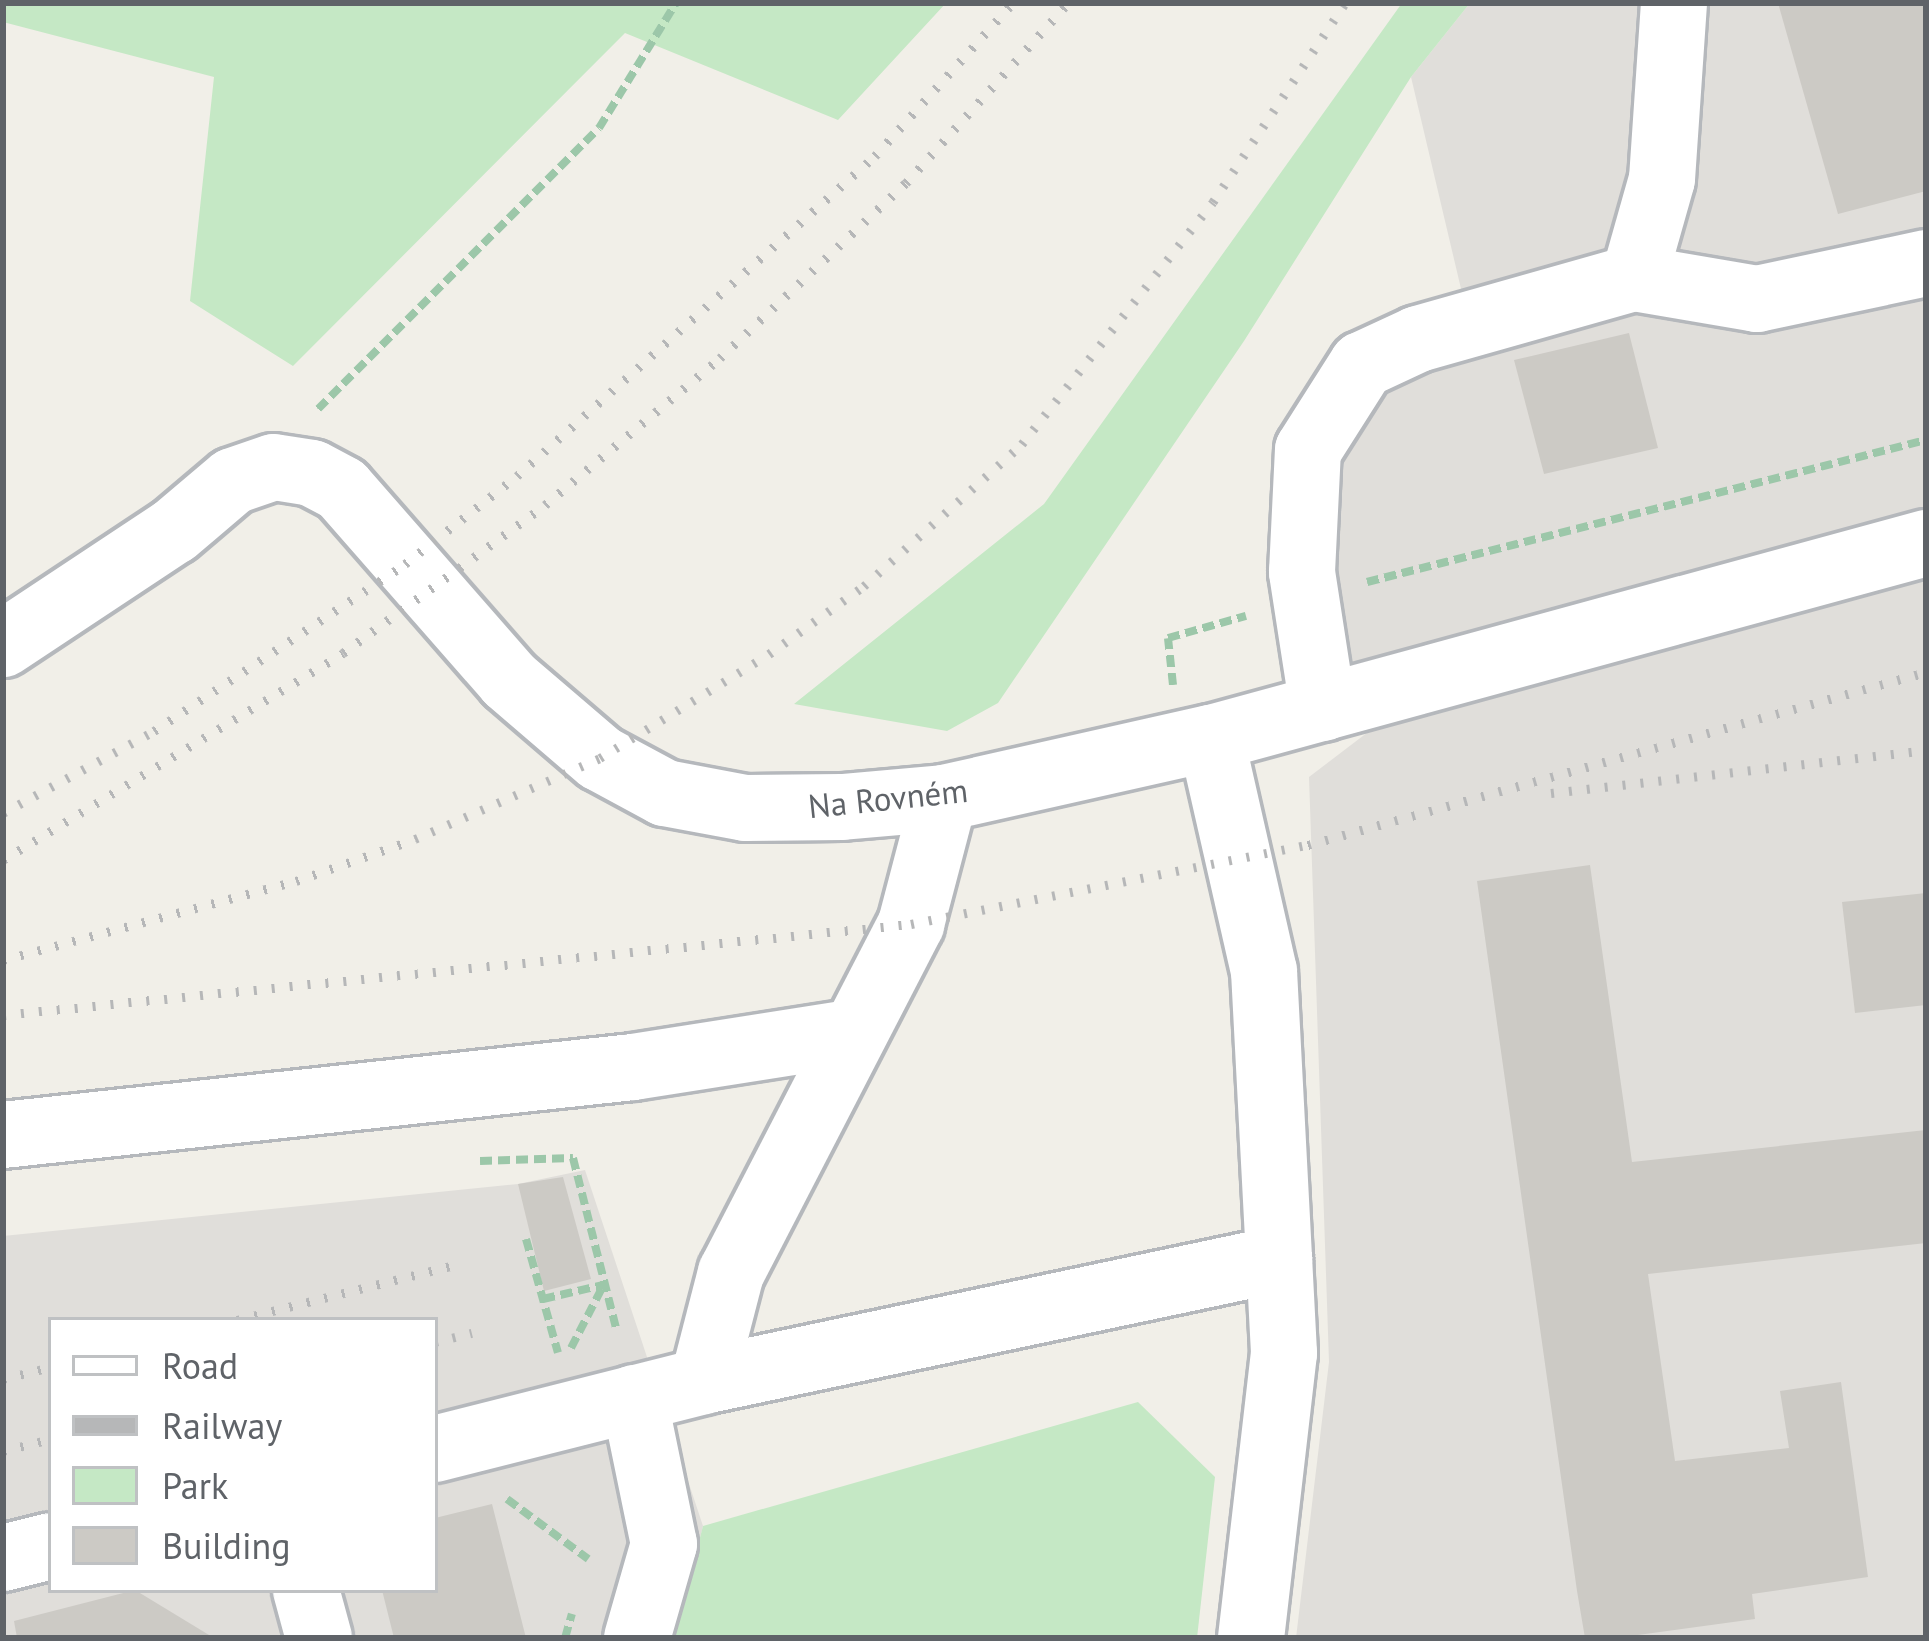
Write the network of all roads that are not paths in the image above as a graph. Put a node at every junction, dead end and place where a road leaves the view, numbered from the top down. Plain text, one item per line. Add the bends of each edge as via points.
1 (1674, 3) edge
2 (1926, 263) edge
3 (1634, 278) junction
4 (1926, 543) edge
5 (3, 644) edge
6 (1323, 707) junction
7 (1192, 715) junction
8 (944, 798) junction
9 (851, 1033) junction
10 (3, 1135) edge
11 (1279, 1259) junction
12 (703, 1381) junction
13 (634, 1398) junction
14 (438, 1448) edge
15 (48, 1547) edge
16 (3, 1558) edge
17 (307, 1593) edge
18 (319, 1638) edge
19 (637, 1638) edge
20 (1251, 1638) edge

1 - 3 street via 1662,179
2 - 3 street via 1757,298
3 - 6 street via 1418,339 1362,365 1308,450 1302,572
4 - 6 street, Na Rovném
5 - 8 street, Na Rovném via 174,531 232,481 274,467 342,489 509,680 600,758 665,793 745,808
6 - 7 street, Na Rovném
7 - 8 street, Na Rovném
7 - 11 street via 1264,971
8 - 9 street via 911,924
9 - 10 street via 633,1067
9 - 12 street via 731,1273
11 - 12 street
11 - 20 street via 1284,1353
12 - 13 street
13 - 14 street
13 - 19 street via 664,1544
15 - 16 street
17 - 18 street

